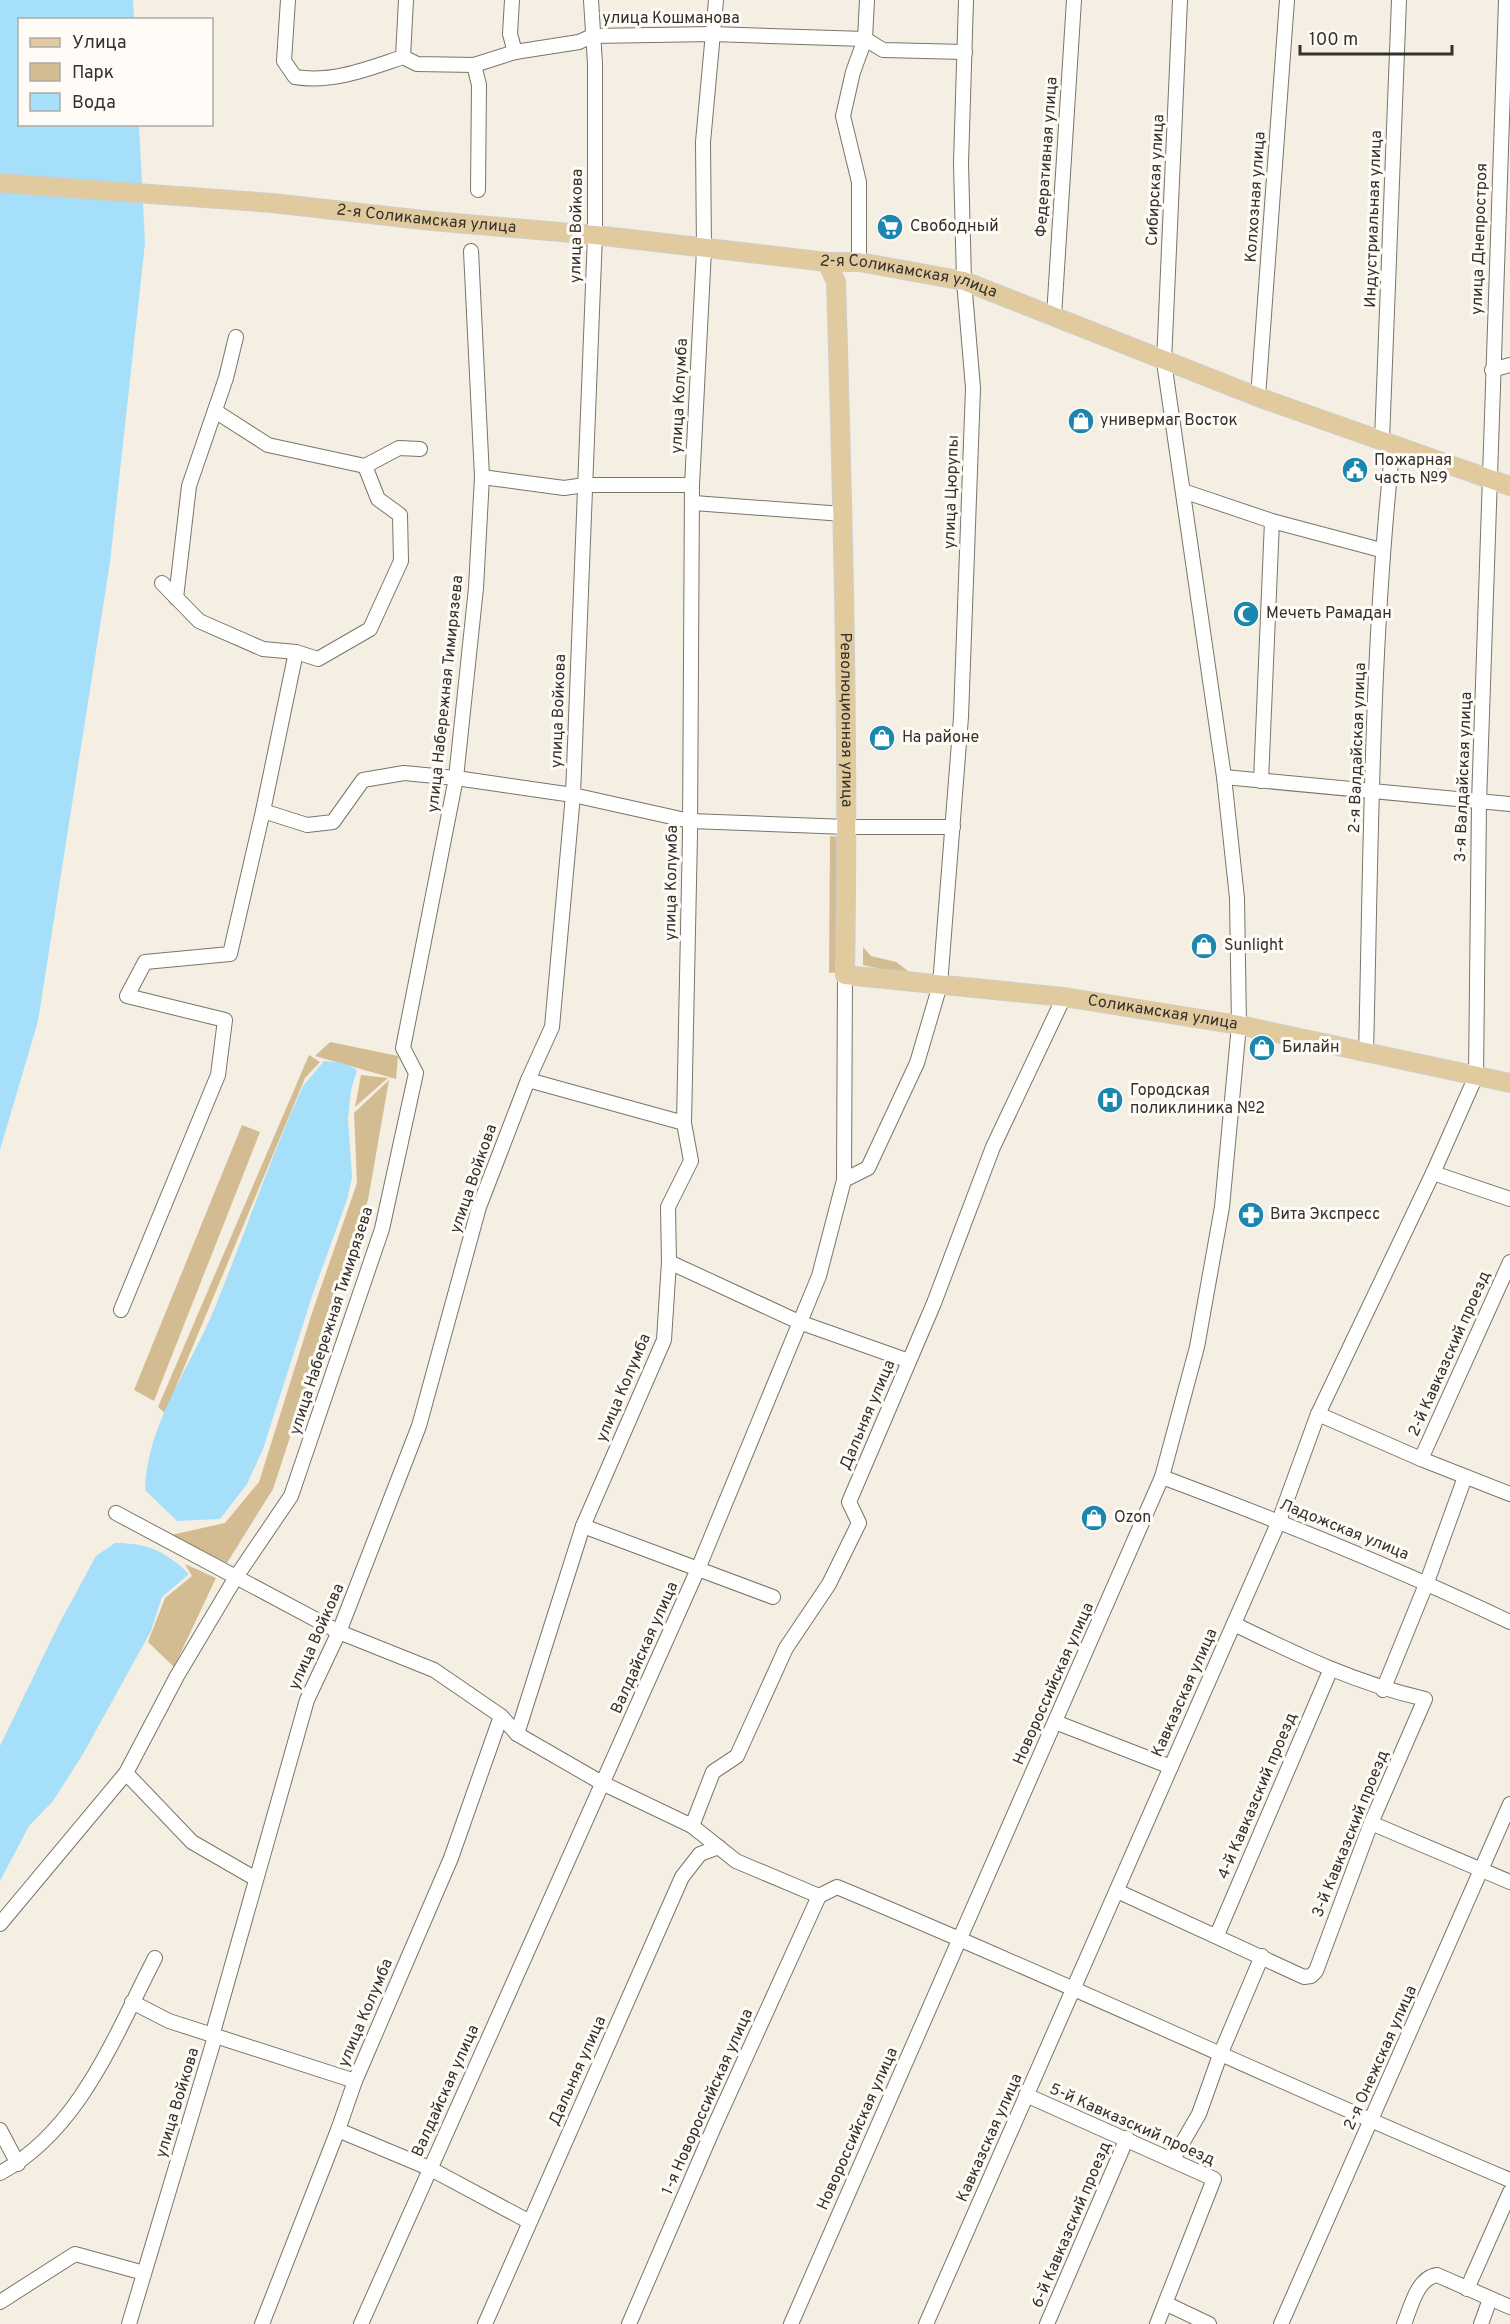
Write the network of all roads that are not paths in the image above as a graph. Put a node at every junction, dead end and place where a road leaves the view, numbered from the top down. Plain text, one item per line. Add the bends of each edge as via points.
1 (288, 0) edge
2 (406, 0) edge
3 (512, 0) edge
4 (591, 0) edge
5 (716, 0) edge
6 (867, 0) edge
7 (966, 0) edge
8 (1074, 0) edge
9 (1180, 0) edge
10 (1287, 0) edge
11 (1400, 0) edge
12 (1506, 0) edge
13 (712, 34) junction
14 (592, 36) junction
15 (865, 39) junction
16 (515, 52) junction
17 (965, 52) junction
18 (403, 57) junction
19 (474, 65) junction
20 (0, 183) edge
21 (478, 190) dead end
22 (595, 235) junction
23 (704, 250) junction
24 (471, 251) dead end
25 (826, 262) junction
26 (859, 262) junction
27 (964, 280) junction
28 (1054, 316) junction
29 (236, 337) dead end
30 (1164, 362) junction
31 (1510, 364) edge
32 (1492, 370) junction
33 (1258, 397) junction
34 (215, 411) junction
35 (1388, 442) junction
36 (420, 449) dead end
37 (365, 466) junction
38 (483, 477) junction
39 (1490, 479) junction
40 (585, 484) junction
41 (692, 485) junction
42 (1510, 486) edge
43 (1183, 491) junction
44 (694, 503) junction
45 (843, 514) junction
46 (1272, 521) junction
47 (1382, 550) junction
48 (162, 583) dead end
49 (176, 598) junction
50 (296, 652) junction
51 (1224, 777) junction
52 (456, 778) junction
53 (1261, 781) junction
54 (1372, 792) junction
55 (573, 795) junction
56 (1479, 803) junction
57 (1510, 804) edge
58 (263, 811) junction
59 (690, 821) junction
60 (847, 827) junction
61 (953, 827) junction
62 (845, 975) junction
63 (940, 985) junction
64 (1064, 998) junction
65 (1239, 1025) junction
66 (1366, 1054) junction
67 (1476, 1076) junction
68 (528, 1080) junction
69 (1510, 1083) edge
70 (684, 1123) junction
71 (1433, 1173) junction
72 (844, 1180) junction
73 (1510, 1199) edge
74 (669, 1262) junction
75 (1510, 1262) edge
76 (120, 1310) dead end
77 (799, 1322) junction
78 (909, 1361) junction
79 (1318, 1414) junction
80 (1421, 1459) junction
81 (1162, 1477) junction
82 (1465, 1477) junction
83 (1510, 1494) edge
84 (117, 1513) dead end
85 (1280, 1521) junction
86 (583, 1526) junction
87 (698, 1569) junction
88 (236, 1577) junction
89 (1427, 1582) junction
90 (773, 1597) dead end
91 (1510, 1622) edge
92 (1234, 1624) junction
93 (339, 1632) junction
94 (1330, 1671) junction
95 (1383, 1690) junction
96 (501, 1716) junction
97 (1055, 1722) junction
98 (517, 1734) junction
99 (1171, 1767) junction
100 (126, 1773) junction
101 (602, 1784) junction
102 (1510, 1804) edge
103 (1371, 1823) junction
104 (692, 1826) junction
105 (719, 1847) junction
106 (1482, 1868) junction
107 (256, 1879) junction
108 (1510, 1882) edge
109 (1117, 1891) junction
110 (819, 1896) junction
111 (0, 1924) edge
112 (1217, 1935) junction
113 (959, 1938) junction
114 (1262, 1956) junction
115 (155, 1958) dead end
116 (1073, 1988) junction
117 (132, 2002) junction
118 (212, 2036) junction
119 (1220, 2055) junction
120 (355, 2081) junction
121 (1026, 2095) junction
122 (1371, 2121) junction
123 (0, 2130) edge
124 (339, 2130) junction
125 (1126, 2138) junction
126 (1173, 2159) junction
127 (18, 2164) junction
128 (429, 2168) junction
129 (0, 2173) edge
130 (1510, 2180) edge
131 (1510, 2192) edge
132 (528, 2221) junction
133 (144, 2273) junction
134 (1467, 2289) junction
135 (1490, 2299) junction
136 (0, 2302) edge
137 (1167, 2304) junction
138 (1510, 2307) edge
139 (793, 2323) edge
140 (129, 2324) edge
141 (262, 2324) edge
142 (361, 2324) edge
143 (485, 2324) edge
144 (629, 2324) edge
145 (926, 2324) edge
146 (1047, 2324) edge
147 (1157, 2324) edge
148 (1209, 2324) edge
149 (1281, 2324) edge
150 (1404, 2324) edge
151 (1481, 2324) edge

1 - 18 street via 284,60 295,77 314,80 350,74
2 - 18 street
3 - 16 street via 510,34
4 - 14 street, улица Войкова
5 - 13 street, улица Колумба
6 - 15 street
7 - 17 street, улица Цюрупы
8 - 28 street, Федеративная улица
9 - 30 street, Сибирская улица
10 - 33 street, Колхозная улица
11 - 35 street, Индустриальная улица
12 - 32 street, улица Днепростроя
13 - 14 street, улица Кошманова
13 - 15 street, улица Кошманова
13 - 23 street, улица Колумба via 703,142
14 - 16 street, улица Кошманова via 579,42
14 - 22 street, улица Войкова
15 - 17 street, улица Кошманова via 883,50
15 - 26 street via 843,116 859,182
16 - 19 street, улица Кошманова
17 - 27 street, улица Цюрупы via 960,164
18 - 19 street, улица Кошманова via 417,64
19 - 21 street via 479,85
20 - 22 main road, 2-я Соликамская улица via 272,203
22 - 23 main road, 2-я Соликамская улица
22 - 40 street, улица Войкова
23 - 25 main road, 2-я Соликамская улица
23 - 41 street, улица Колумба
24 - 38 street, улица Набережная Тимирязева
25 - 26 main road, 2-я Соликамская улица
25 - 45 main road, Революционная улица via 836,282
26 - 27 main road, 2-я Соликамская улица
27 - 28 main road, 2-я Соликамская улица
27 - 61 street, улица Цюрупы via 973,388
28 - 30 main road, 2-я Соликамская улица
29 - 34 street
30 - 33 main road, 2-я Соликамская улица
30 - 43 street, Сибирская улица
31 - 32 street
32 - 39 street, улица Днепростроя
33 - 35 main road, 2-я Соликамская улица
34 - 37 street via 268,445
34 - 49 street via 189,486
35 - 39 main road, 2-я Соликамская улица
35 - 47 street, 2-я Валдайская улица
36 - 37 street via 399,448
37 - 50 street via 378,499 400,515 401,561 370,630 318,659
38 - 40 street via 564,488
38 - 52 street, улица Набережная Тимирязева
39 - 42 main road, 2-я Соликамская улица
39 - 56 street, 3-я Валдайская улица
40 - 41 street
40 - 55 street, улица Войкова
41 - 44 street, улица Колумба
43 - 46 street
43 - 51 street, Сибирская улица
44 - 45 street
44 - 59 street, улица Колумба
45 - 60 main road, Революционная улица
46 - 47 street
46 - 53 street
47 - 54 street, 2-я Валдайская улица
48 - 49 street
49 - 50 street via 199,621 263,649
50 - 58 street
51 - 53 street
51 - 65 street, Новороссийская улица via 1237,898
52 - 55 street
52 - 58 street via 404,773 363,780 333,822 306,825
52 - 88 street, улица Набережная Тимирязева via 403,1048 416,1073 382,1229 291,1496
53 - 54 street
54 - 56 street
54 - 66 street, 2-я Валдайская улица
55 - 59 street
55 - 68 street, улица Войкова via 552,1027
56 - 57 street
56 - 67 street, 3-я Валдайская улица
58 - 76 street via 230,954 145,962 127,996 225,1020 218,1075
59 - 60 street
59 - 70 street, улица Колумба
60 - 61 street
60 - 62 main road, Революционная улица
61 - 63 street, улица Цюрупы
62 - 63 main road, Соликамская улица
62 - 72 street, Революционная улица
63 - 64 main road, Соликамская улица
63 - 72 street via 917,1063 868,1168
64 - 65 main road, Соликамская улица
64 - 78 street, Дальняя улица via 993,1147
65 - 66 main road, Соликамская улица
65 - 81 street, Новороссийская улица via 1222,1207 1197,1347
66 - 67 main road, Соликамская улица
67 - 69 main road, Соликамская улица
67 - 71 street, Кавказская улица
68 - 70 street
68 - 93 street, улица Войкова via 479,1207 419,1426
70 - 74 street, улица Колумба via 691,1161 668,1207
71 - 73 street
71 - 79 street, Кавказская улица
72 - 77 street, Валдайская улица via 819,1276
74 - 77 street
74 - 86 street, улица Колумба via 664,1340
75 - 80 street, 2-й Кавказский проезд
77 - 78 street
77 - 87 street, Валдайская улица
78 - 104 street, Дальняя улица via 849,1502 859,1522 829,1584 786,1648 737,1756 713,1772
79 - 80 street
79 - 85 street, Кавказская улица
80 - 82 street
81 - 85 street, Ладожская улица
81 - 97 street, Новороссийская улица
82 - 83 street
82 - 89 street
84 - 88 street
85 - 89 street, Ладожская улица
85 - 92 street, Кавказская улица
86 - 87 street
86 - 98 street, улица Колумба
87 - 90 street
87 - 101 street, Валдайская улица
88 - 93 street
88 - 100 street, улица Набережная Тимирязева
89 - 91 street, Ладожская улица
89 - 95 street
92 - 94 street, 3-й Кавказский проезд
92 - 99 street, Кавказская улица
93 - 96 street via 434,1670
93 - 107 street, улица Войкова via 307,1700
94 - 95 street, 3-й Кавказский проезд
94 - 112 street, 4-й Кавказский проезд
95 - 103 street, 3-й Кавказский проезд via 1425,1699
96 - 98 street
96 - 120 street, улица Колумба via 451,1858
97 - 99 street
97 - 113 street, Новороссийская улица
98 - 101 street
99 - 109 street, Кавказская улица
100 - 107 street via 192,1842
100 - 111 street, улица Набережная Тимирязева
101 - 104 street
101 - 128 street, Валдайская улица
102 - 106 street, 2-я Онежская улица
103 - 106 street
103 - 114 street, 3-й Кавказский проезд via 1316,1971 1304,1977
104 - 105 street
105 - 110 street via 736,1861
105 - 132 street, Дальняя улица via 700,1854 682,1877
106 - 108 street
106 - 122 street, 2-я Онежская улица
107 - 118 street, улица Войкова
109 - 112 street, 3-й Кавказский проезд
109 - 116 street, Кавказская улица
110 - 113 street via 837,1887
110 - 144 street, 1-я Новороссийская улица
112 - 114 street, 3-й Кавказский проезд
113 - 116 street
113 - 139 street, Новороссийская улица
114 - 119 street
115 - 117 street
116 - 119 street
116 - 121 street, Кавказская улица
117 - 118 street via 169,2021
117 - 127 street via 98,2069 61,2124
118 - 120 street
118 - 133 street, улица Войкова via 214,2040
119 - 122 street
119 - 126 street via 1199,2114
120 - 124 street, улица Колумба
121 - 125 street, 5-й Кавказский проезд
121 - 145 street, Кавказская улица
122 - 130 street
122 - 149 street, 2-я Онежская улица
123 - 127 street
124 - 128 street
124 - 141 street, улица Колумба
125 - 126 street, 5-й Кавказский проезд
125 - 146 street, 6-й Кавказский проезд
126 - 137 street, 5-й Кавказский проезд via 1214,2179
127 - 129 street
128 - 132 street
128 - 142 street, Валдайская улица
131 - 134 street
132 - 143 street, Дальняя улица
133 - 136 street via 75,2254
133 - 140 street, улица Войкова
134 - 135 street
134 - 150 street via 1437,2275 1428,2276
135 - 138 street
135 - 151 street
137 - 147 street, 5-й Кавказский проезд
137 - 148 street

